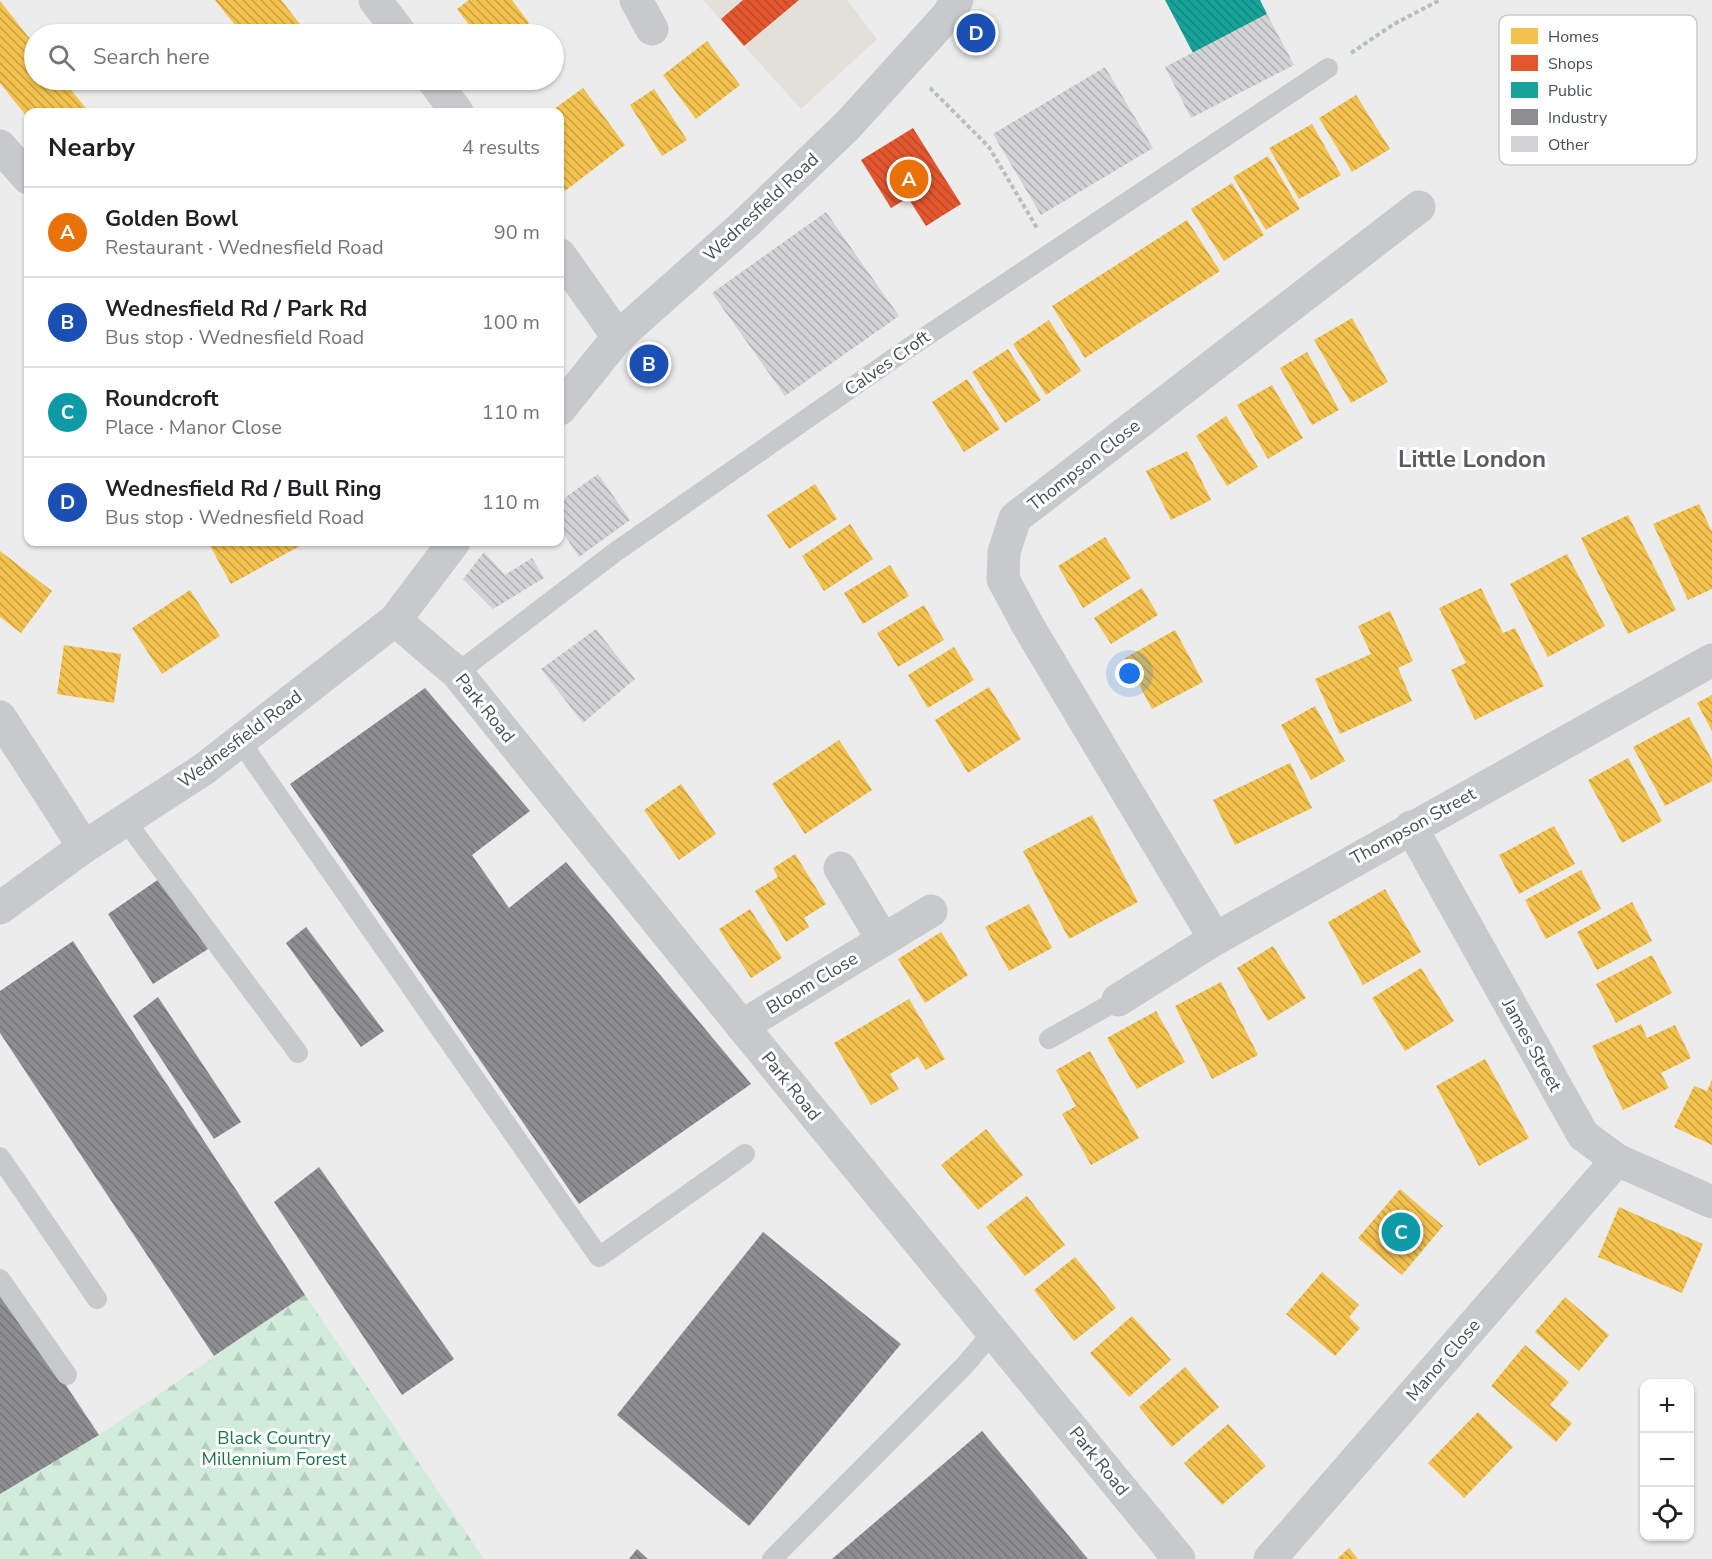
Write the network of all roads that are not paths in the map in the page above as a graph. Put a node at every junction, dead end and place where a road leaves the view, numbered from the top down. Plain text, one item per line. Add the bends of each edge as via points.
1 (636, 0) edge
2 (957, 0) edge
3 (652, 29) dead end
4 (1328, 68) road end
5 (440, 90) edge
6 (454, 108) edge
7 (0, 146) edge
8 (24, 173) edge
9 (1419, 207) dead end
10 (564, 261) edge
11 (618, 337) junction
12 (564, 404) edge
13 (451, 546) edge
14 (395, 620) junction
15 (1712, 660) edge
16 (457, 673) junction
17 (0, 717) edge
18 (240, 741) junction
19 (125, 820) junction
20 (1411, 827) junction
21 (84, 847) junction
22 (840, 868) dead end
23 (0, 908) edge
24 (931, 910) dead end
25 (1215, 939) junction
26 (883, 940) junction
27 (1118, 1000) joint
28 (742, 1026) junction
29 (1049, 1039) dead end
30 (298, 1053) dead end
31 (745, 1154) dead end
32 (0, 1157) edge
33 (1617, 1160) junction
34 (1712, 1202) edge
35 (0, 1280) edge
36 (97, 1299) dead end
37 (993, 1332) junction
38 (67, 1375) dead end
39 (772, 1559) edge
40 (1179, 1559) edge
41 (1270, 1559) edge

1 - 3 street
2 - 11 main road, Wednesfield Road via 848,125
4 - 16 lane, Calves Croft via 910,347 614,553
5 - 6 street
7 - 8 street
9 - 25 street, Thompson Close via 1016,518 1004,552 1003,579
10 - 11 street
11 - 12 main road, Wednesfield Road
13 - 14 main road, Wednesfield Road
14 - 16 street, Park Road
14 - 18 main road, Wednesfield Road
15 - 20 street, Thompson Street
16 - 28 street, Park Road
17 - 21 street
18 - 19 main road, Wednesfield Road
18 - 31 lane via 599,1257
19 - 21 main road, Wednesfield Road
19 - 30 lane
20 - 25 street, Thompson Street
20 - 33 street, James Street via 1583,1135
21 - 23 main road, Wednesfield Road
22 - 26 street
24 - 26 street, Bloom Close
25 - 27 street, Thompson Street
26 - 28 street, Bloom Close
27 - 29 lane
28 - 37 street, Park Road
32 - 36 lane
33 - 34 street, James Street
33 - 41 street, Manor Close
35 - 38 lane
37 - 39 lane
37 - 40 street, Park Road

